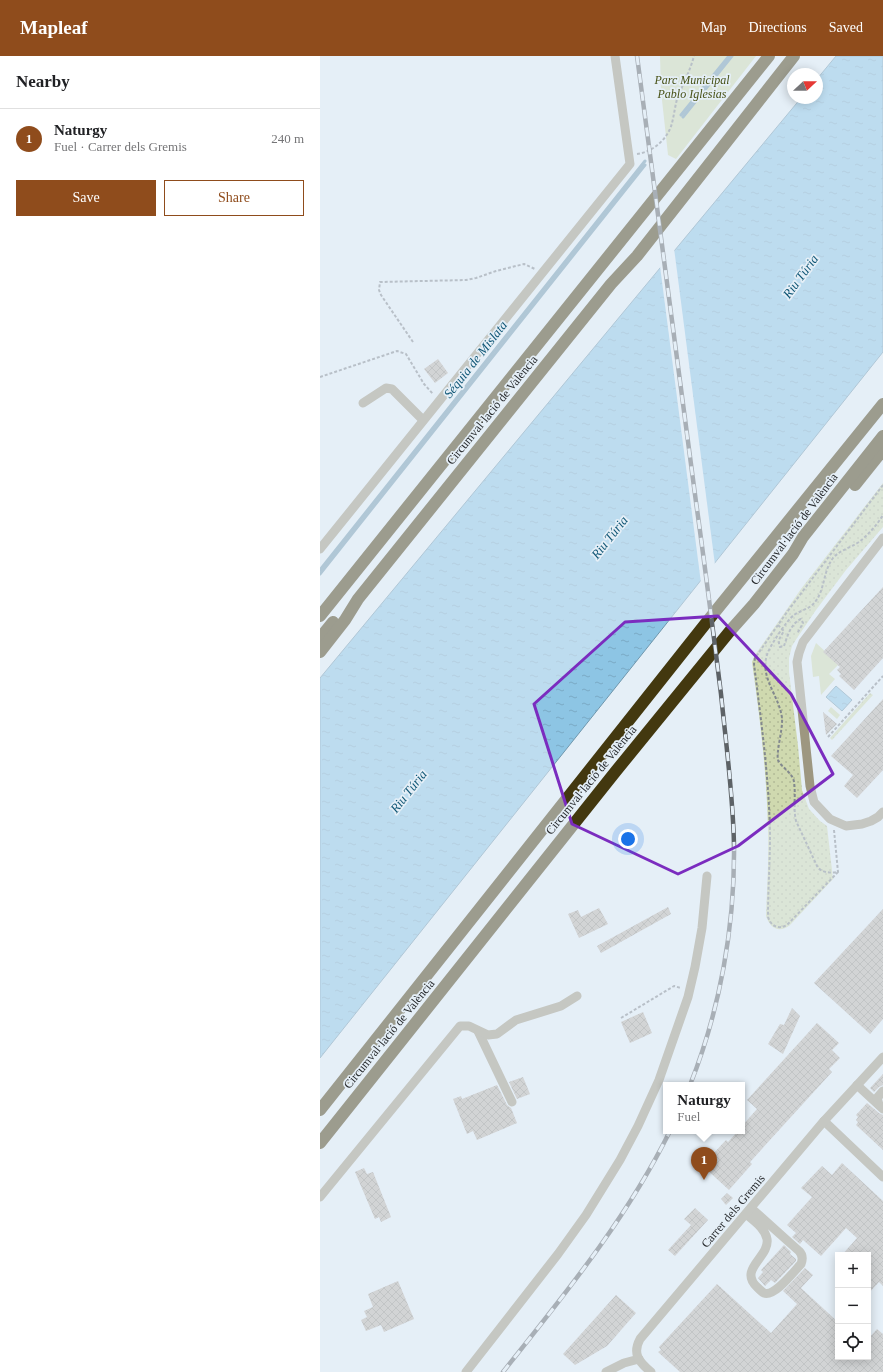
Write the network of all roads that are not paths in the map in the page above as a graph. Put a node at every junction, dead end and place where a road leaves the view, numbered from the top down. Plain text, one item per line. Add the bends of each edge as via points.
1 (615, 56) edge
2 (769, 56) edge
3 (794, 56) edge
4 (363, 403) dead end
5 (883, 404) edge
6 (423, 420) junction
7 (883, 436) edge
8 (883, 450) edge
9 (883, 538) edge
10 (320, 549) edge
11 (793, 554) junction
12 (358, 599) junction
13 (320, 616) edge
14 (320, 638) edge
15 (320, 652) edge
16 (883, 812) edge
17 (706, 876) dead end
18 (577, 996) dead end
19 (478, 1031) junction
20 (883, 1057) edge
21 (857, 1085) junction
22 (883, 1091) edge
23 (512, 1102) dead end
24 (881, 1107) edge
25 (320, 1110) edge
26 (824, 1121) junction
27 (320, 1143) edge
28 (883, 1177) edge
29 (320, 1197) edge
30 (748, 1211) junction
31 (639, 1359) junction
32 (467, 1372) edge
33 (606, 1372) edge
34 (651, 1372) edge

1 - 6 street via 630,164
2 - 13 highway, Circumval·lació de València
3 - 12 highway, Circumval·lació de València via 637,256 611,284
4 - 6 street via 386,388 392,389
5 - 25 highway, Circumval·lació de València
6 - 10 street
7 - 11 highway, Circumval·lació de València via 802,537
8 - 11 highway via 809,542
9 - 16 street via 803,642 797,662 810,786 814,802 832,823 846,826 862,824
11 - 27 highway, Circumval·lació de València via 616,771
12 - 14 highway via 338,616
12 - 15 highway, Circumval·lació de València
17 - 32 street via 702,928 690,989 659,1080 638,1126 586,1215
18 - 19 street via 561,1006 516,1020 497,1034 488,1035
19 - 23 street
19 - 29 street via 468,1026 460,1026
20 - 21 street, Carrer dels Gremis
21 - 24 street
21 - 26 street, Carrer dels Gremis
22 - 24 street via 877,1098
26 - 28 street
26 - 30 street, Carrer dels Gremis
30 - 30 street via 766,1234 768,1243 767,1249 754,1265 751,1278 763,1293 769,1294 801,1264 803,1258 799,1251
30 - 31 street, Carrer dels Gremis via 640,1339 637,1346
31 - 33 street
31 - 34 street

